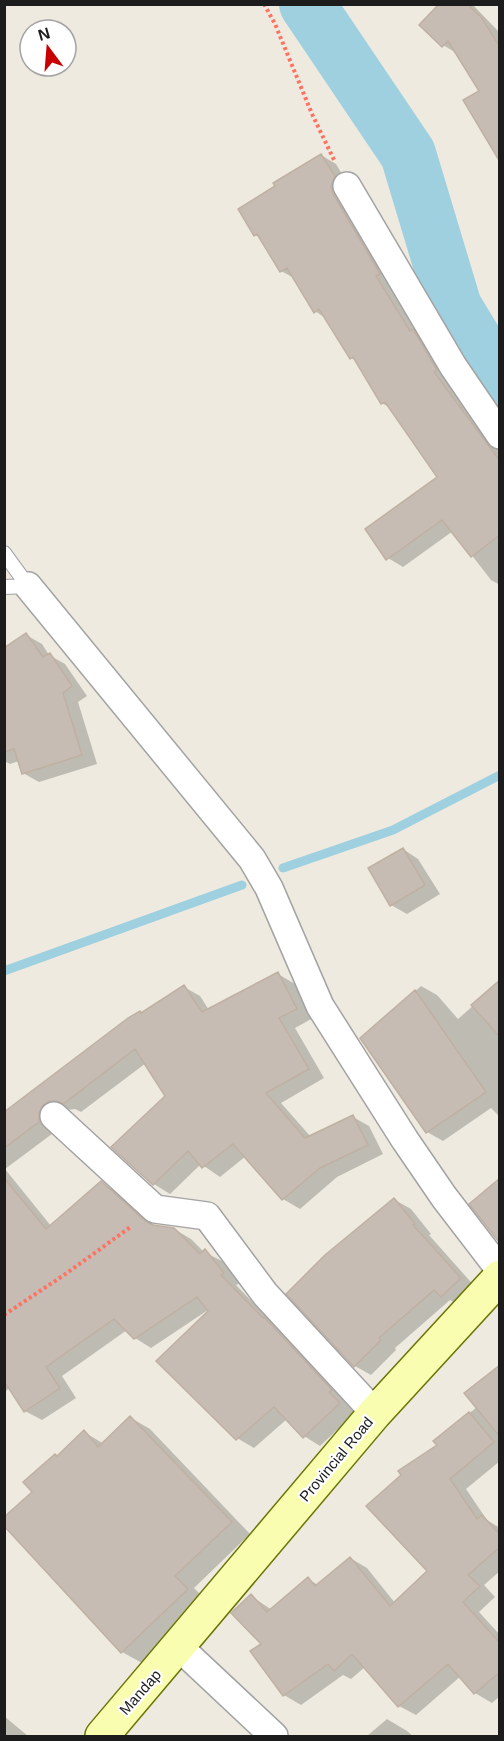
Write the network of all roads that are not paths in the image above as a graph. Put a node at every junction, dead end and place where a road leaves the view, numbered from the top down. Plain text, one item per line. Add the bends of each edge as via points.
1 (347, 186) road end
2 (500, 435) edge
3 (4, 553) edge
4 (16, 586) edge
5 (54, 1116) dead end
6 (500, 1270) edge
7 (500, 1277) edge
8 (375, 1413) junction
9 (179, 1647) junction
10 (102, 1737) edge
11 (274, 1737) edge

1 - 2 street via 453,366
3 - 4 lane
4 - 6 street via 252,859 269,888 320,1006 405,1140
5 - 8 street via 155,1209 207,1216 265,1294
7 - 8 main road, Provincial Road
8 - 9 main road, Provincial Road
9 - 10 main road, Mandap
9 - 11 street

